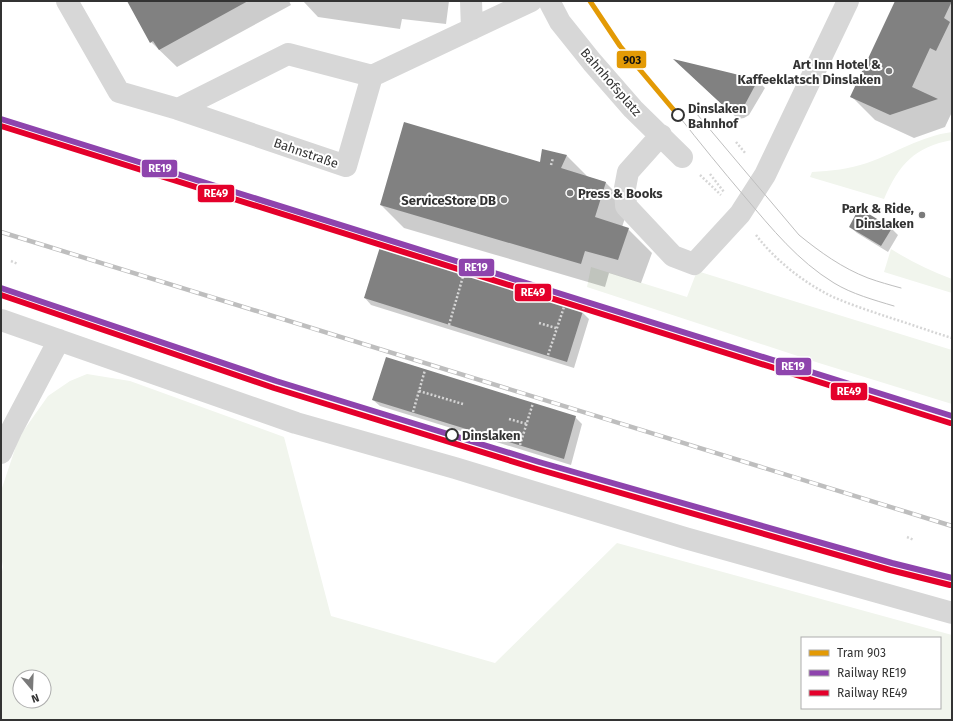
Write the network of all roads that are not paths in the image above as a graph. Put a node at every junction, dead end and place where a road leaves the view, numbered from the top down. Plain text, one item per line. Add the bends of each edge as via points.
1 (67, 1) edge
2 (471, 1) edge
3 (532, 1) edge
4 (549, 1) edge
5 (848, 1) edge
6 (472, 29) junction
7 (372, 76) junction
8 (178, 109) junction
9 (661, 135) junction
10 (682, 157) road end
11 (1, 320) edge
12 (59, 340) junction
13 (1, 453) edge
14 (952, 613) edge

1 - 8 street, Bahnstraße via 119,92
2 - 6 street
3 - 6 street
4 - 9 street, Bahnhofsplatz via 560,22 592,62
5 - 9 street via 765,175 740,214 694,264 673,256 626,206 625,188 628,172
6 - 7 street
7 - 8 street via 288,54
7 - 8 street, Bahnstraße via 346,166
9 - 10 street, Bahnhofsplatz
11 - 12 street
12 - 13 street
12 - 14 street via 296,423

